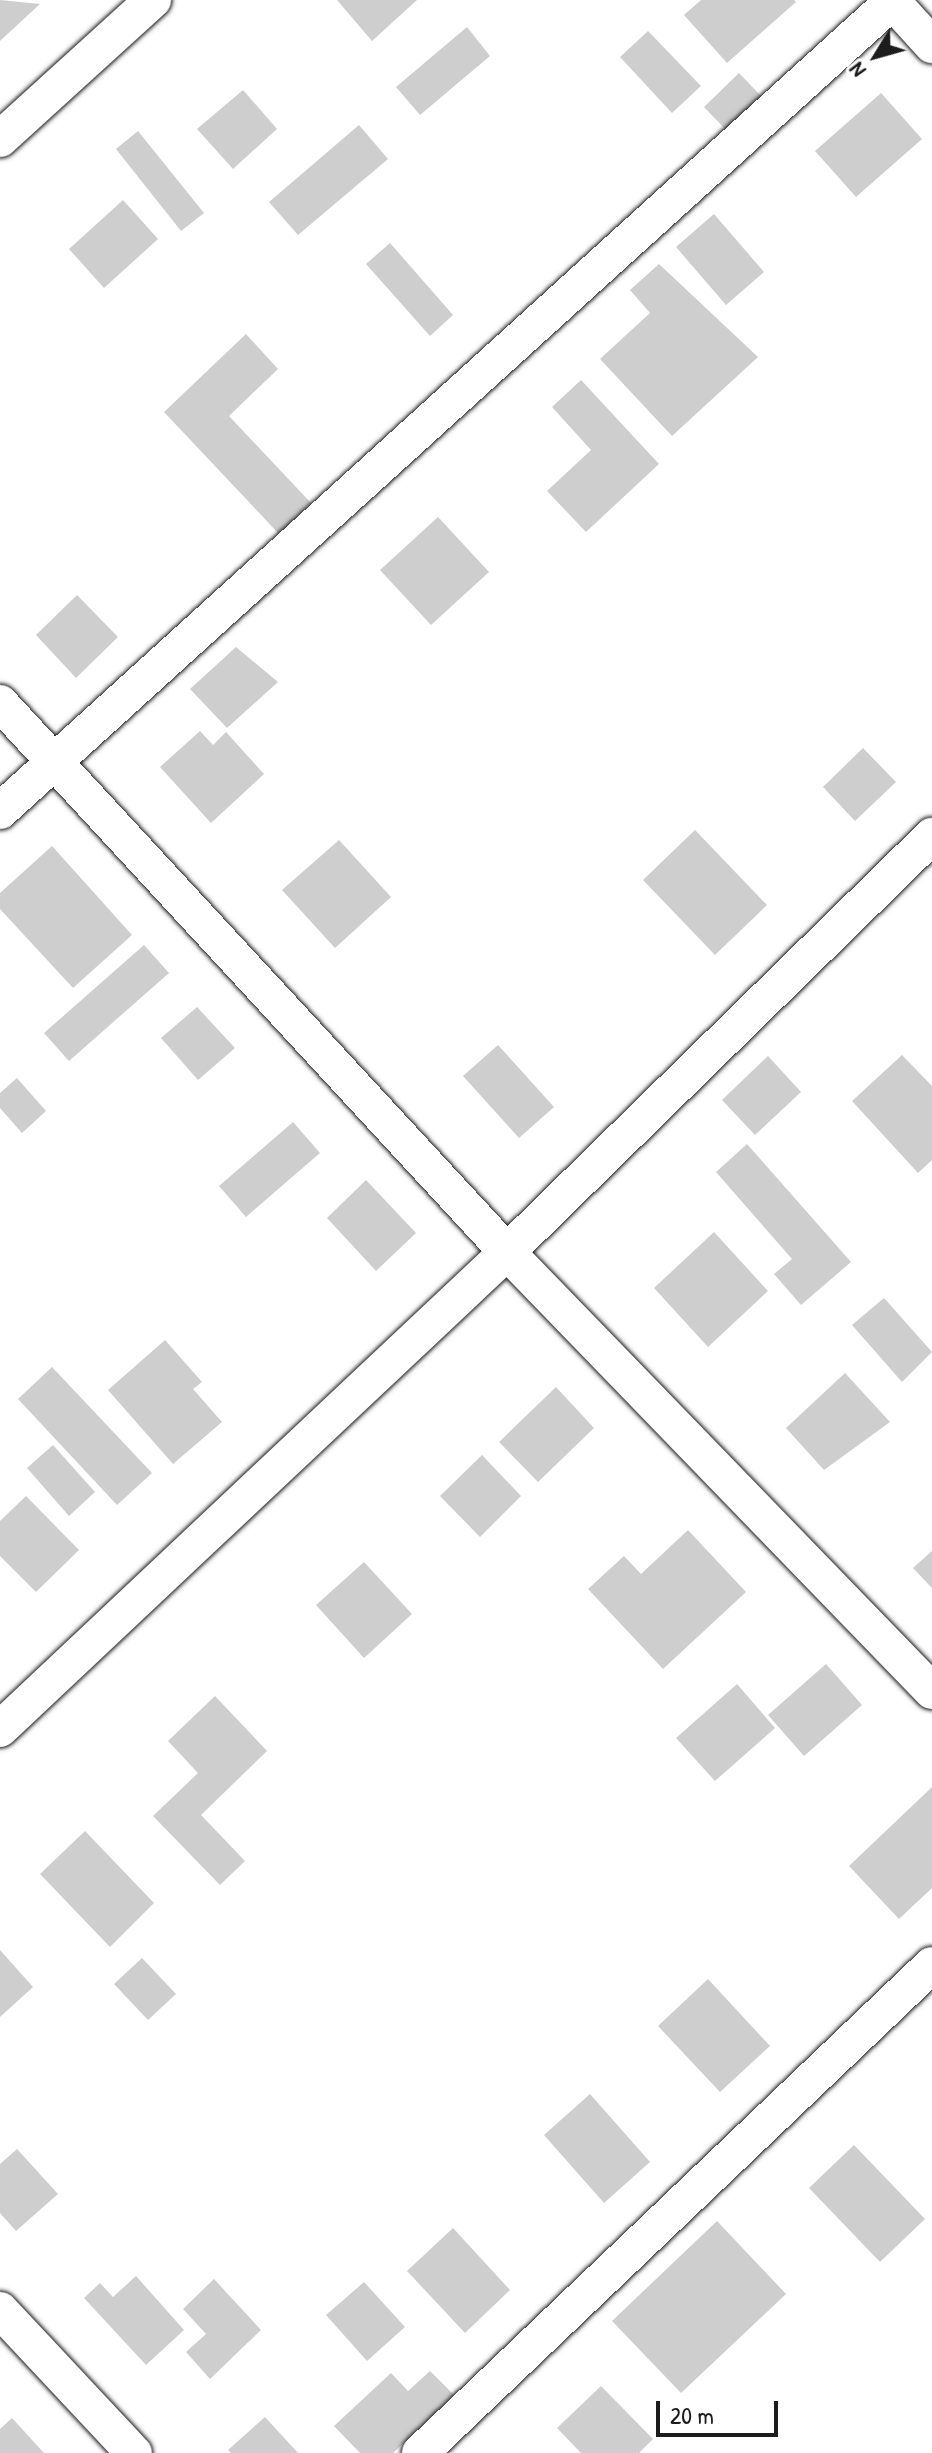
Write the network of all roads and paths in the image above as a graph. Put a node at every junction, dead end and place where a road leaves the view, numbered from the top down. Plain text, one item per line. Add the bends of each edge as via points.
1 (153, 0) edge
2 (892, 0) edge
3 (932, 45) edge
4 (0, 139) edge
5 (0, 703) edge
6 (55, 758) junction
7 (0, 811) edge
8 (932, 836) edge
9 (507, 1252) junction
10 (932, 1691) edge
11 (0, 1729) edge
12 (932, 1965) edge
13 (0, 2310) edge
14 (134, 2453) edge
15 (420, 2453) edge

1 - 4 street
2 - 3 street
2 - 6 street
5 - 6 street
6 - 7 street
6 - 9 street
8 - 9 street
9 - 10 street
9 - 11 street
12 - 15 street
13 - 14 street

